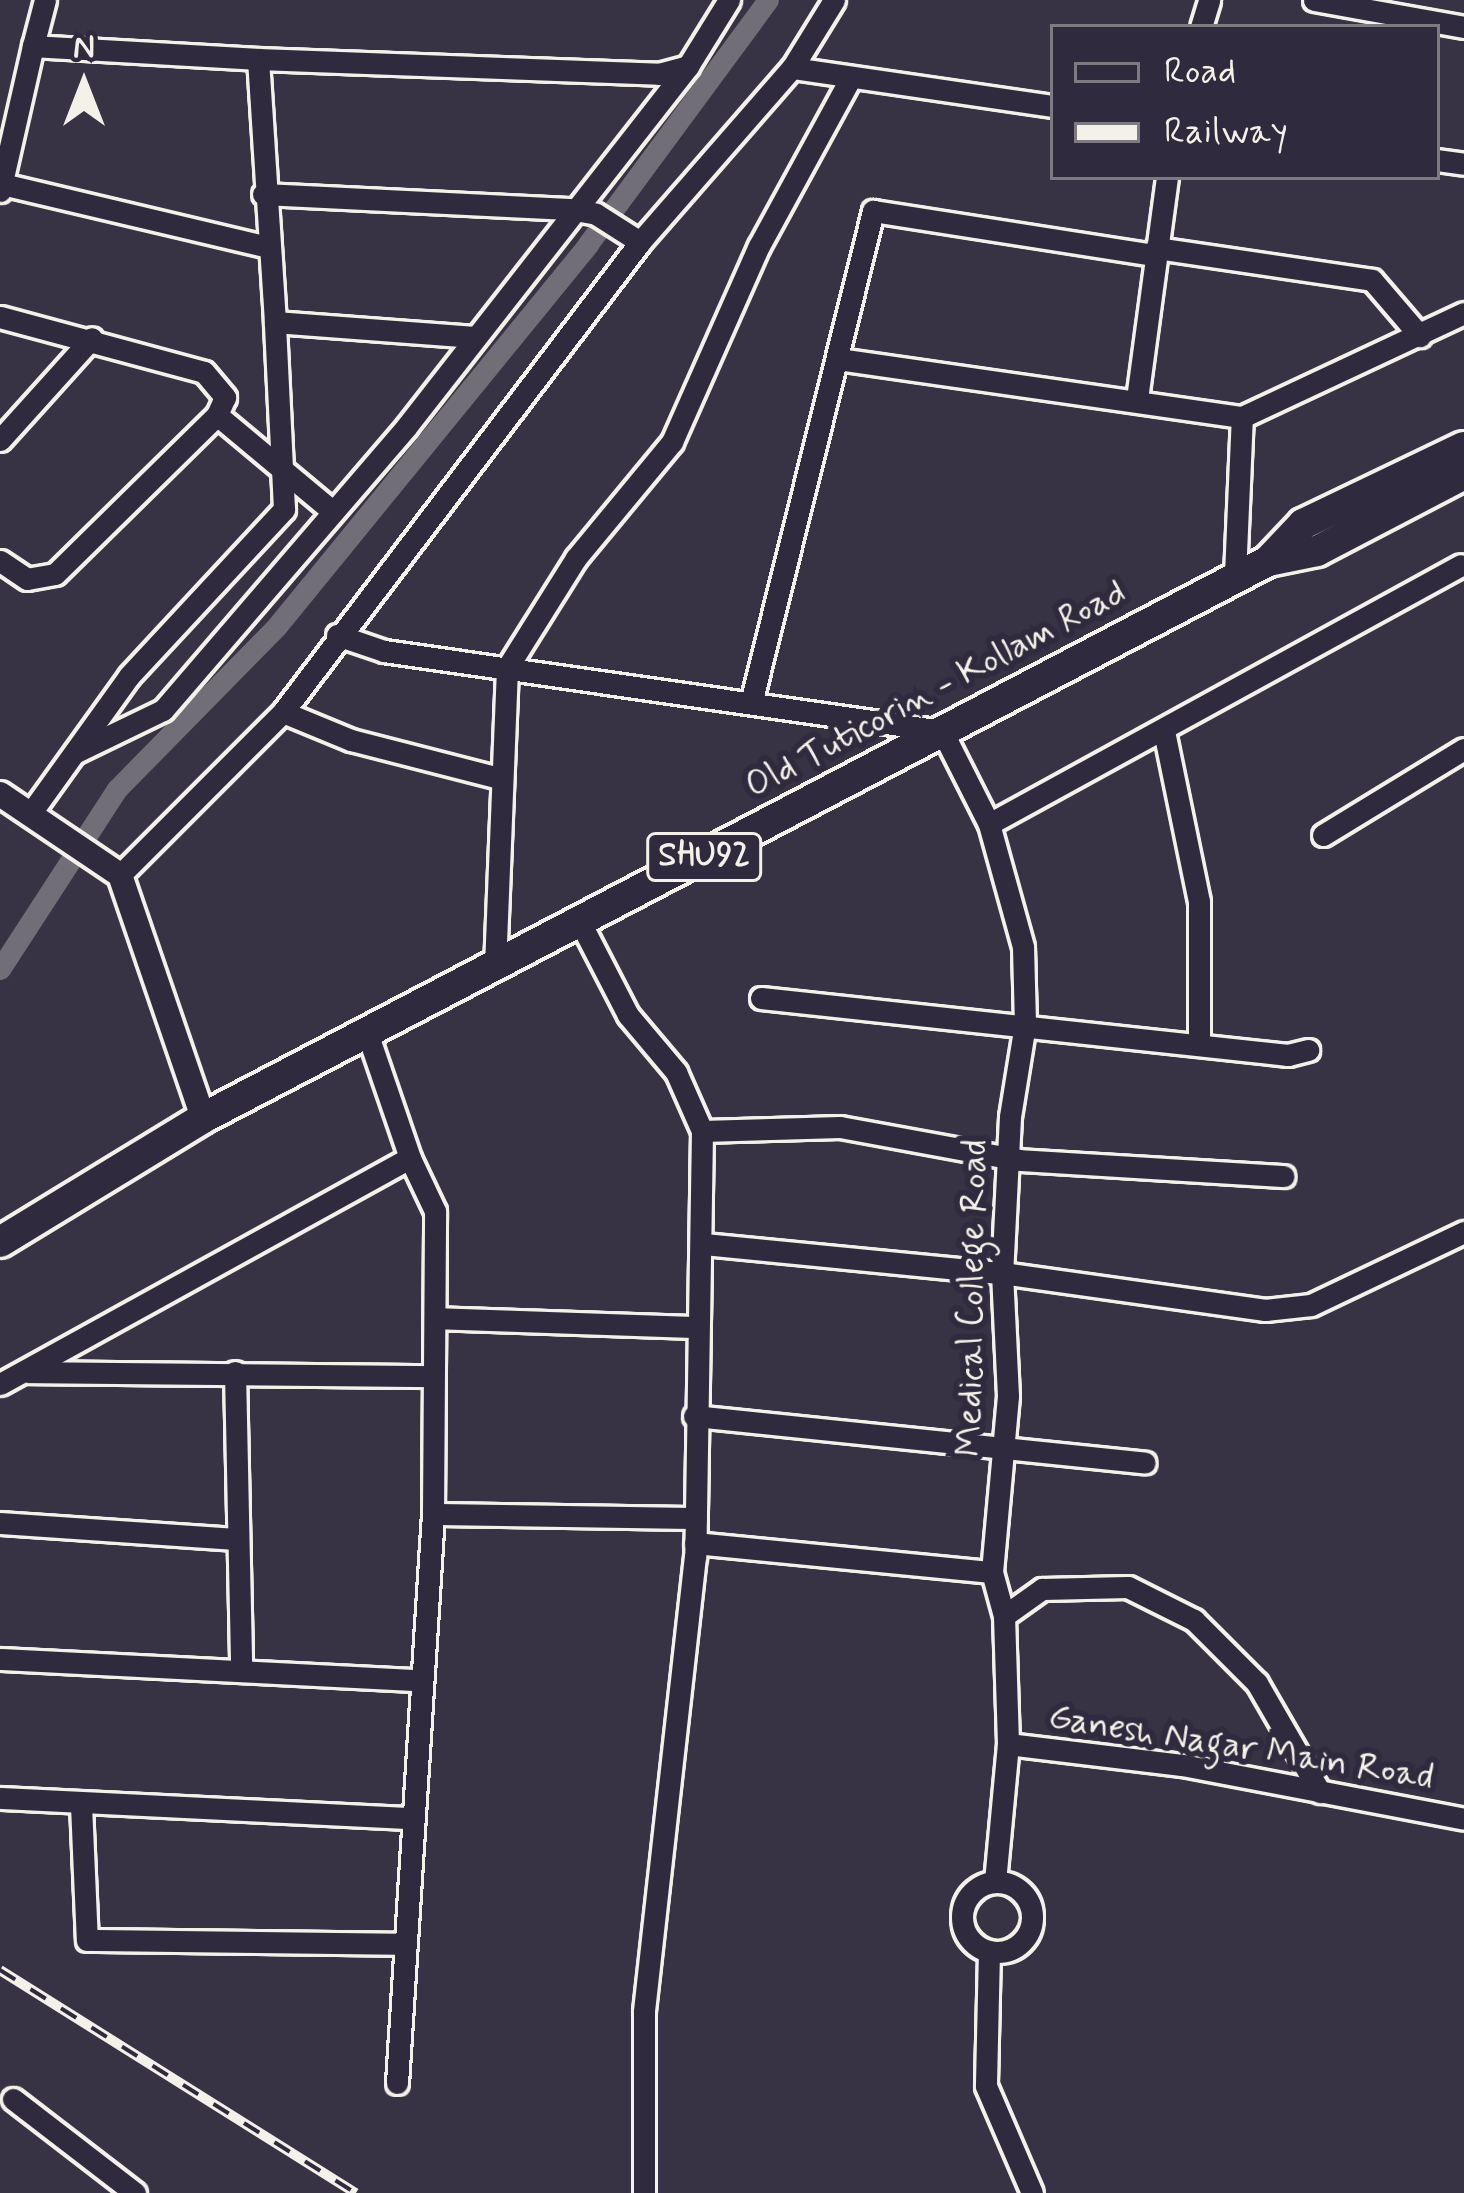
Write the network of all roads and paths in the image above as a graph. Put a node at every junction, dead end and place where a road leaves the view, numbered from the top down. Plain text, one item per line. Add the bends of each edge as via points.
1 (45, 0) edge
2 (729, 0) edge
3 (834, 0) edge
4 (1314, 0) edge
5 (1464, 27) edge
6 (33, 46) junction
7 (258, 59) junction
8 (688, 66) junction
9 (792, 68) junction
10 (851, 76) junction
11 (10, 98) edge
12 (1050, 106) edge
13 (1167, 180) edge
14 (3, 188) edge
15 (263, 194) junction
16 (569, 209) junction
17 (640, 242) junction
18 (265, 246) junction
19 (1155, 251) junction
20 (1464, 313) edge
21 (0, 317) edge
22 (275, 322) junction
23 (1420, 336) junction
24 (474, 337) junction
25 (92, 338) junction
26 (838, 359) junction
27 (1137, 399) junction
28 (217, 415) junction
29 (1242, 417) junction
30 (0, 440) edge
31 (1464, 447) edge
32 (1464, 474) edge
33 (288, 480) junction
34 (330, 509) junction
35 (0, 561) edge
36 (1268, 561) junction
37 (1461, 565) dead end
38 (1235, 575) junction
39 (337, 635) junction
40 (507, 668) junction
41 (752, 699) junction
42 (283, 712) junction
43 (942, 731) junction
44 (1164, 731) junction
45 (1464, 749) edge
46 (74, 753) junction
47 (499, 778) junction
48 (0, 794) edge
49 (34, 817) junction
50 (989, 824) junction
51 (1323, 835) dead end
52 (110, 868) junction
53 (580, 922) junction
54 (495, 967) junction
55 (761, 998) dead end
56 (1025, 1024) junction
57 (368, 1035) junction
58 (1198, 1045) junction
59 (1308, 1050) dead end
60 (203, 1118) junction
61 (702, 1131) junction
62 (410, 1158) junction
63 (1008, 1158) junction
64 (1284, 1176) dead end
65 (1464, 1232) edge
66 (0, 1242) edge
67 (704, 1244) junction
68 (1002, 1273) junction
69 (435, 1318) junction
70 (697, 1327) junction
71 (27, 1372) junction
72 (235, 1372) junction
73 (429, 1376) junction
74 (0, 1384) edge
75 (694, 1416) junction
76 (1004, 1452) junction
77 (1145, 1463) dead end
78 (433, 1514) junction
79 (696, 1518) junction
80 (0, 1523) edge
81 (236, 1539) junction
82 (695, 1543) junction
83 (992, 1572) junction
84 (1004, 1616) junction
85 (0, 1659) edge
86 (241, 1669) junction
87 (417, 1680) junction
88 (1008, 1744) junction
89 (1320, 1792) junction
90 (0, 1798) edge
91 (81, 1805) junction
92 (412, 1818) junction
93 (1464, 1819) edge
94 (995, 1881) junction
95 (406, 1944) junction
96 (989, 1951) junction
97 (397, 2083) dead end
98 (13, 2099) dead end
99 (135, 2193) edge
100 (644, 2193) edge
101 (1032, 2193) edge

1 - 6 street
2 - 8 street
3 - 9 street
4 - 5 street
6 - 7 street
6 - 11 street
7 - 8 street via 659,74
7 - 15 street
8 - 16 street
9 - 10 street
9 - 17 street
10 - 12 street
10 - 40 street via 759,246 672,442 576,558
11 - 14 street
13 - 19 street
14 - 18 street
15 - 16 street
15 - 18 street
16 - 17 street via 596,214
16 - 24 street
17 - 39 street
18 - 22 street
19 - 23 street via 1372,280
19 - 26 street via 873,211
19 - 27 street
20 - 23 street
21 - 25 street
22 - 24 street
22 - 33 street
23 - 29 street
24 - 34 street
25 - 28 street via 204,372 225,398
25 - 30 street
26 - 27 street
26 - 41 street
27 - 29 street
28 - 33 street
28 - 35 street via 55,574 27,579
29 - 38 street
31 - 36 main road, Old Tuticorin - Kollam Road / SHU92 via 1303,524
32 - 36 main road via 1317,551
33 - 34 street
33 - 46 street via 284,509 271,526 129,676
34 - 46 street via 163,710
36 - 38 main road, Old Tuticorin - Kollam Road / SHU92
37 - 44 street
38 - 43 main road, Old Tuticorin - Kollam Road / SHU92
39 - 40 street via 384,651
39 - 42 street
40 - 41 street
40 - 47 street
41 - 43 street
42 - 47 street via 351,740
42 - 52 street
43 - 50 street, Medical College Road
43 - 53 main road, Old Tuticorin - Kollam Road / SHU92
44 - 50 street
44 - 58 street via 1198,901
45 - 51 street
46 - 49 street
47 - 54 street
48 - 49 street
49 - 52 street
50 - 56 street, Medical College Road via 1023,947
52 - 60 street
53 - 54 main road, Old Tuticorin - Kollam Road / SHU92
53 - 61 street via 628,1015 676,1072
54 - 57 main road, Old Tuticorin - Kollam Road / SHU92
55 - 56 street
56 - 58 street
56 - 63 street, Medical College Road
57 - 60 main road, Old Tuticorin - Kollam Road / SHU92
57 - 62 street
58 - 59 street
60 - 66 main road, Old Tuticorin - Kollam Road / SHU92
61 - 63 street via 840,1126
61 - 67 street
62 - 69 street via 435,1211
62 - 71 street
63 - 64 street
63 - 68 street, Medical College Road
65 - 68 street via 1311,1305 1265,1310
67 - 68 street
67 - 70 street
68 - 76 street, Medical College Road
69 - 70 street
69 - 73 street
70 - 75 street
71 - 72 street
71 - 74 street
72 - 73 street
72 - 81 street
73 - 78 street
75 - 76 street
75 - 79 street
76 - 77 street
76 - 83 street, Medical College Road
78 - 79 street
78 - 87 street
79 - 82 street
80 - 81 street
81 - 86 street
82 - 83 street
82 - 100 street via 644,2012
83 - 84 street, Medical College Road
84 - 88 street, Medical College Road
84 - 89 street via 1042,1589 1128,1587 1194,1620 1256,1683
85 - 86 street
86 - 87 street
87 - 92 street
88 - 89 street, Ganesh Nagar Main Road
88 - 94 street, Medical College Road
89 - 93 street, Ganesh Nagar Main Road
90 - 91 street
91 - 92 street
91 - 95 street via 87,1940
92 - 95 street
94 - 96 street via 970,1894 962,1913 965,1932
94 - 96 street via 1023,1893 1032,1921 1017,1946
95 - 97 street
96 - 101 street via 986,2086
98 - 99 street

